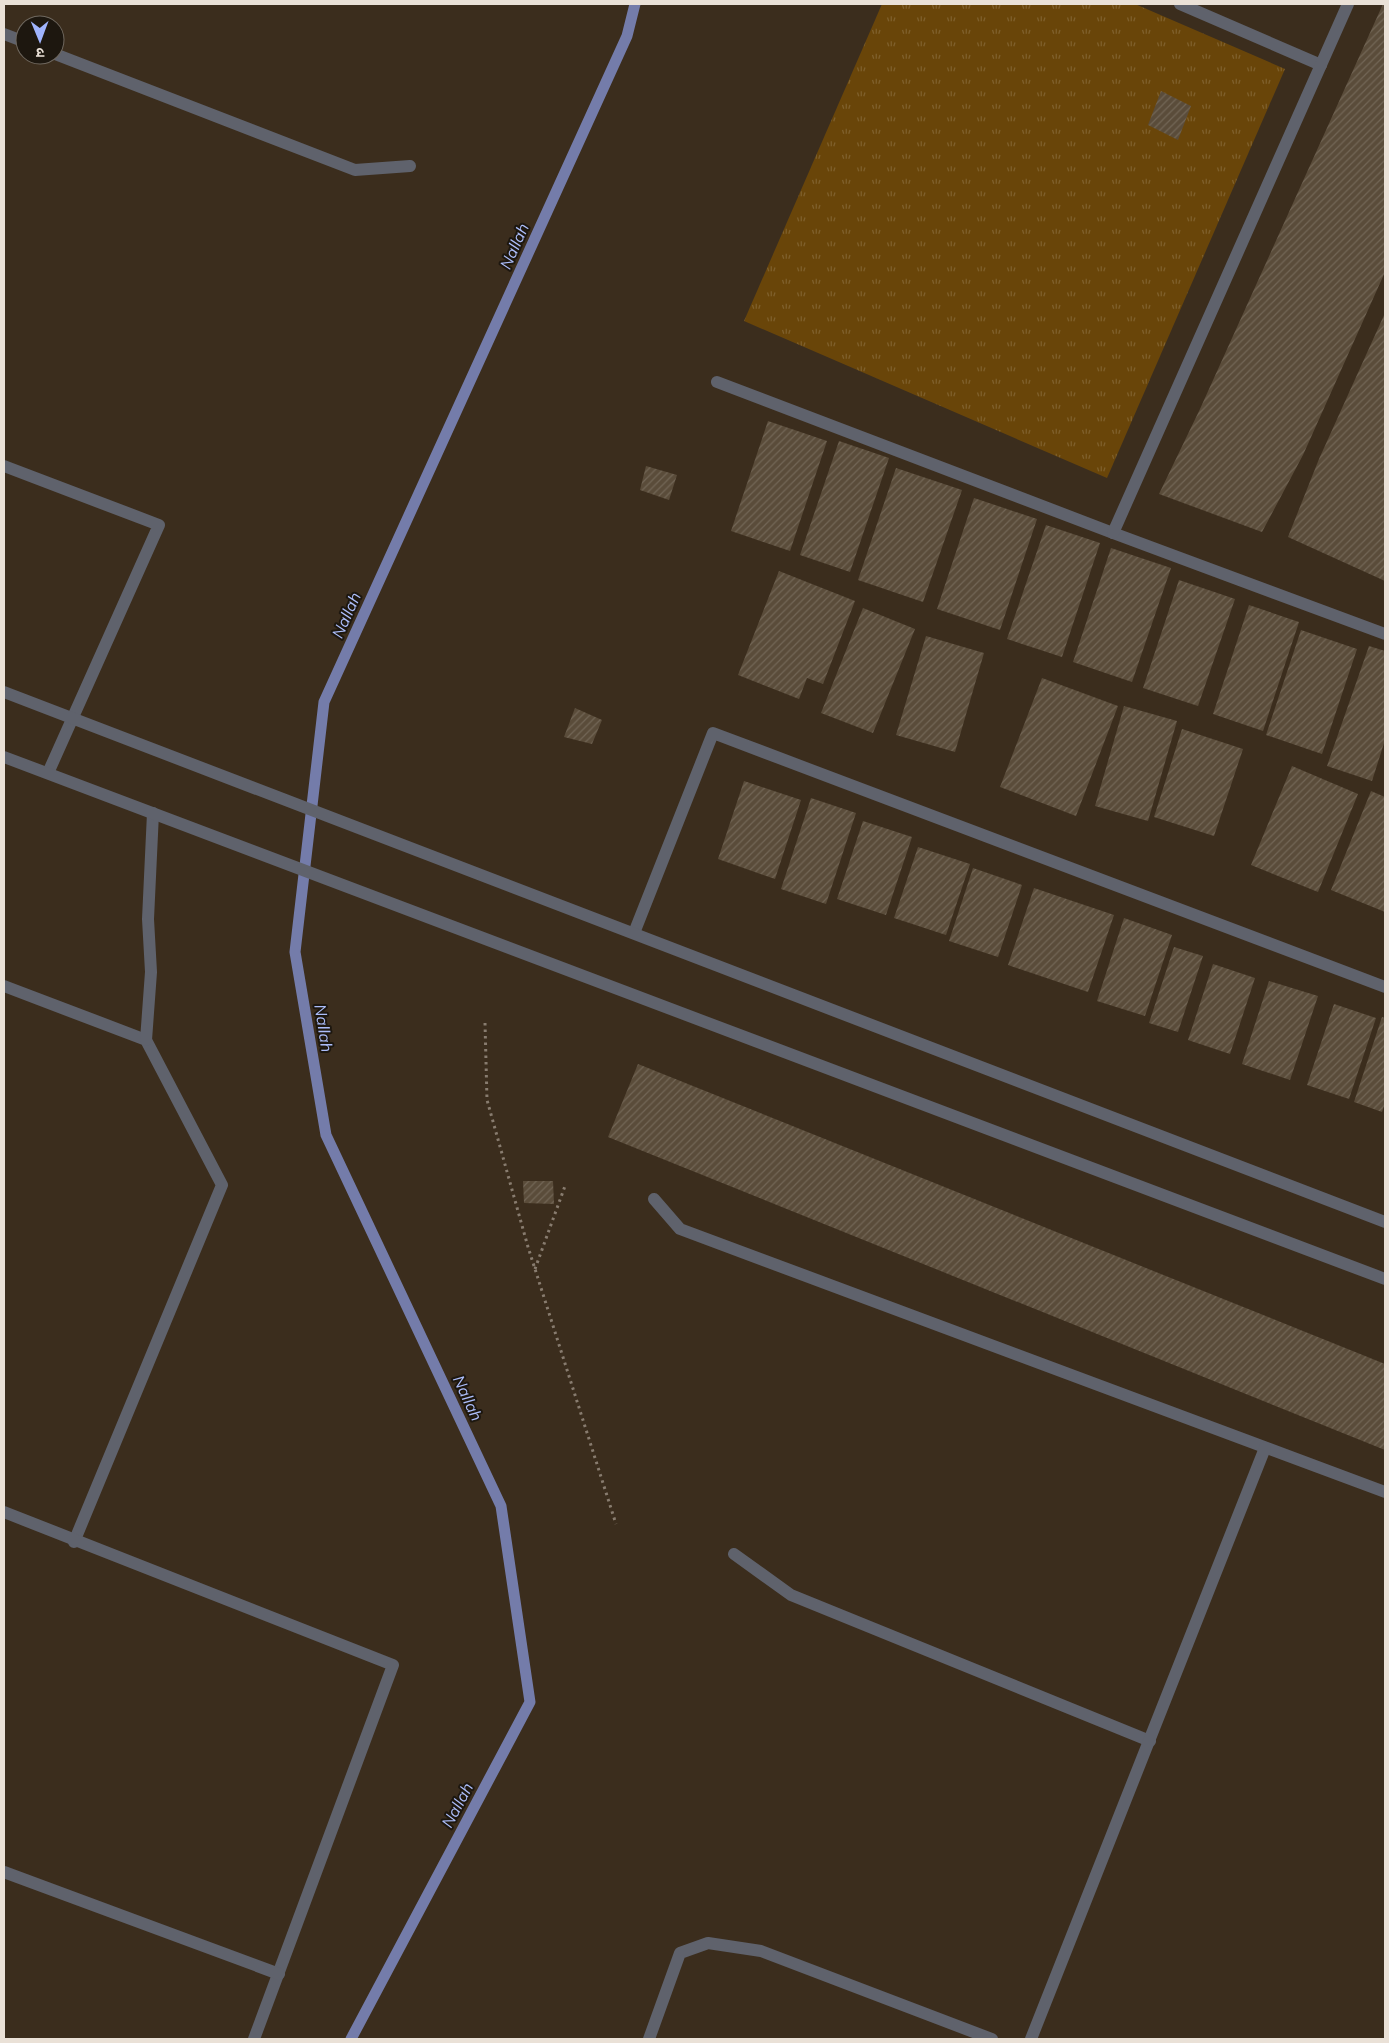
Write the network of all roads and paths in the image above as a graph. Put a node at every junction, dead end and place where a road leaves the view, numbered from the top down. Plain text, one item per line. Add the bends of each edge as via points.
1 (1180, 4) edge
2 (1348, 4) edge
3 (65, 58) edge
4 (1321, 65) junction
5 (410, 166) dead end
6 (717, 382) dead end
7 (4, 466) edge
8 (1113, 533) junction
9 (1385, 634) edge
10 (4, 692) edge
11 (72, 718) junction
12 (4, 757) edge
13 (48, 773) junction
14 (153, 813) junction
15 (634, 933) junction
16 (4, 986) edge
17 (1385, 988) edge
18 (485, 1023) dead end
19 (146, 1040) junction
20 (565, 1186) dead end
21 (654, 1199) dead end
22 (1385, 1222) edge
23 (535, 1270) junction
24 (1385, 1279) edge
25 (1265, 1448) junction
26 (1385, 1492) edge
27 (4, 1512) edge
28 (616, 1524) dead end
29 (74, 1542) junction
30 (734, 1554) dead end
31 (1150, 1741) junction
32 (4, 1872) edge
33 (279, 1974) junction
34 (254, 2039) edge
35 (649, 2039) edge
36 (992, 2039) edge
37 (1031, 2039) edge

1 - 4 street
2 - 4 street
3 - 5 street via 355,170
4 - 8 street
6 - 8 street
7 - 11 street via 159,525
8 - 9 street
10 - 11 street
11 - 13 street
11 - 15 street
12 - 13 street
13 - 14 street
14 - 19 street via 148,920 151,972
14 - 24 street
15 - 17 street via 713,733
15 - 22 street
16 - 19 street
18 - 23 path via 487,1100
19 - 29 street via 222,1186
20 - 23 path
21 - 25 street via 680,1229
23 - 28 path
25 - 26 street
25 - 31 street
27 - 29 street
29 - 33 street via 394,1665
30 - 31 street via 791,1595
31 - 37 street
32 - 33 street
33 - 34 street
35 - 36 street via 680,1952 708,1943 760,1950

